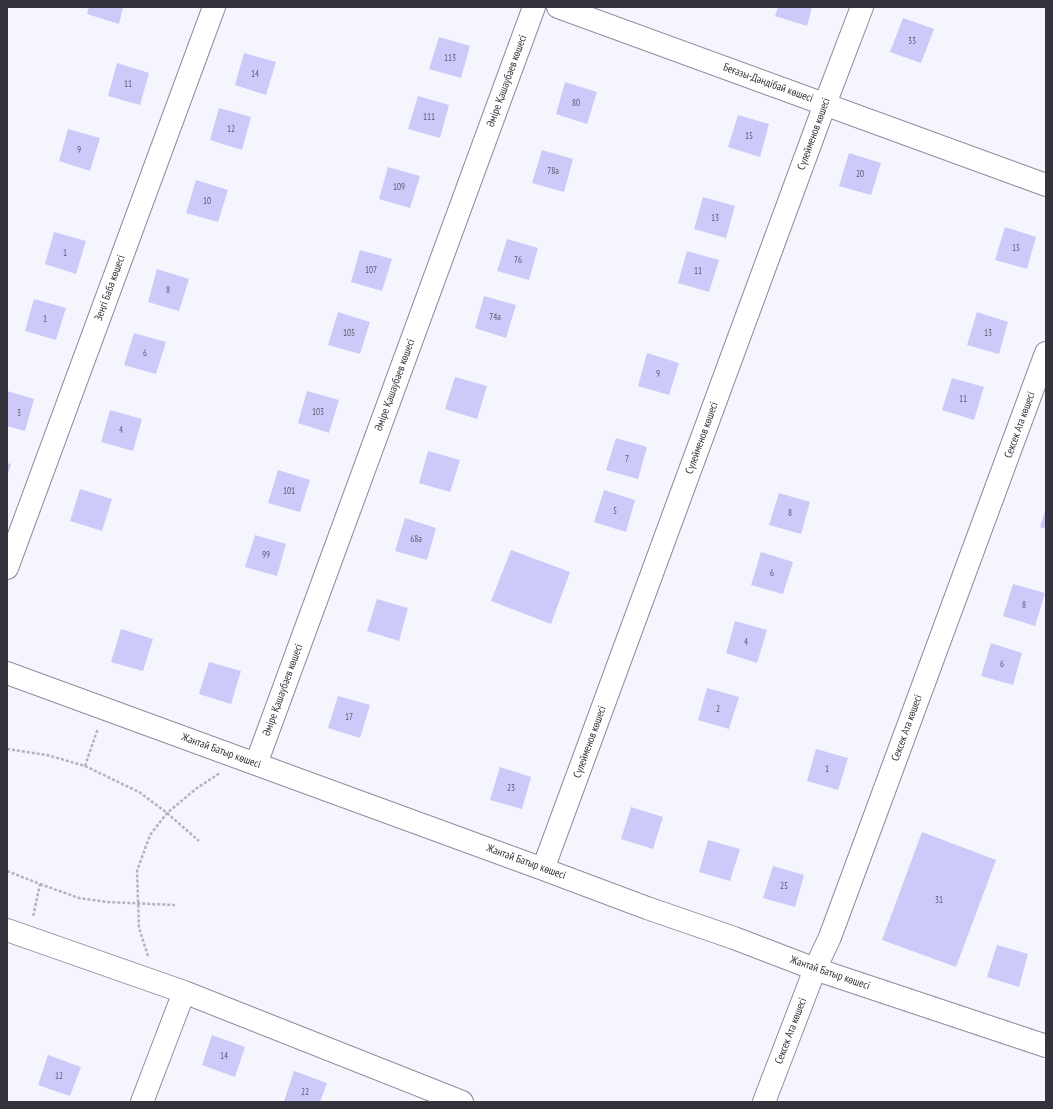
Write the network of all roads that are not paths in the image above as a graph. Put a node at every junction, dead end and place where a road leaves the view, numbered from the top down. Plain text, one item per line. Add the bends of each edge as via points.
1 (214, 7) edge
2 (534, 7) edge
3 (558, 7) edge
4 (862, 7) edge
5 (825, 104) junction
6 (1046, 185) edge
7 (1046, 353) edge
8 (7, 568) edge
9 (7, 673) edge
10 (249, 761) junction
11 (543, 869) junction
12 (7, 930) edge
13 (815, 969) junction
14 (184, 992) junction
15 (1046, 1046) edge
16 (142, 1102) edge
17 (462, 1102) edge
18 (764, 1102) edge

1 - 8 street, Зеңгі Баба көшесі
2 - 10 street, Әміре Қашаубаев көшесі
3 - 5 street, Беғазы-Дәндібай көшесі
4 - 5 street, Сүлейменов көшесі
5 - 6 street, Беғазы-Дәндібай көшесі
5 - 11 street, Сүлейменов көшесі
7 - 13 street, Сексек Ата көшесі via 830,937
9 - 10 street, Жантай Батыр көшесі
10 - 11 street, Жантай Батыр көшесі
11 - 13 street, Жантай Батыр көшесі
12 - 14 street
13 - 15 street, Жантай Батыр көшесі
13 - 18 street, Сексек Ата көшесі
14 - 16 street
14 - 17 street

